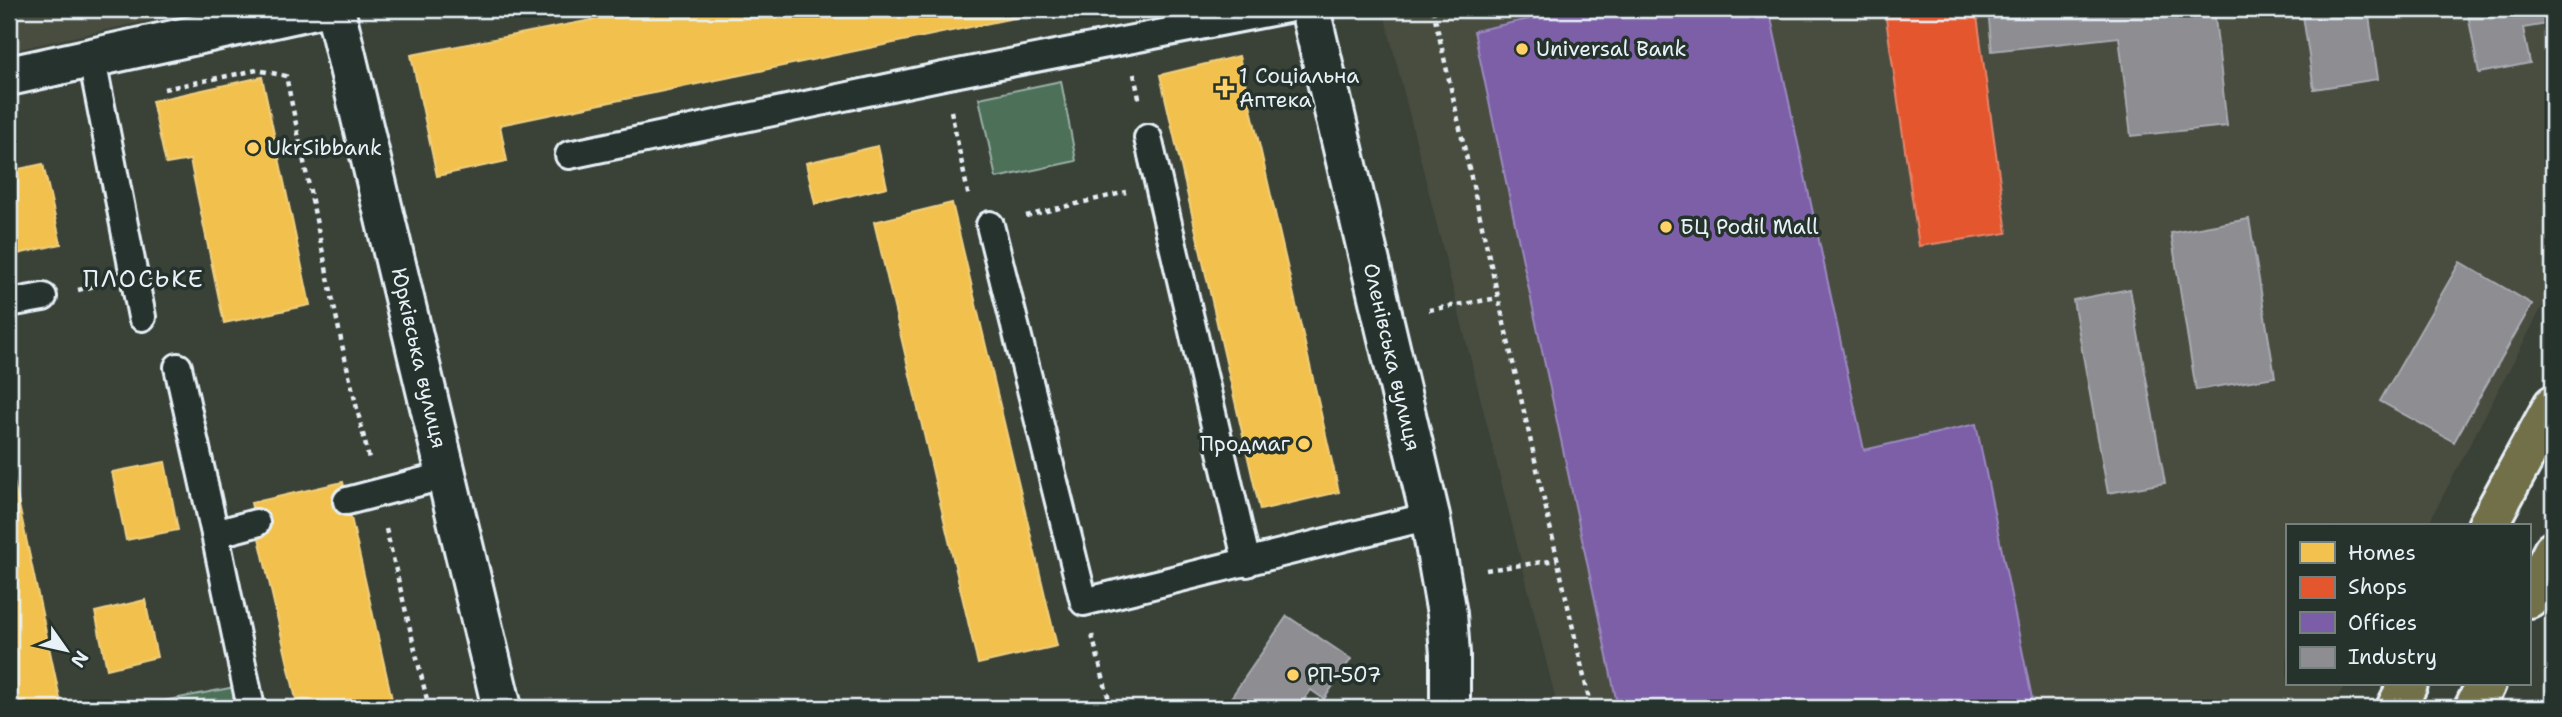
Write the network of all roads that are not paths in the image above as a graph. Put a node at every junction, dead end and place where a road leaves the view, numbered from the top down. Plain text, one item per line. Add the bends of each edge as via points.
1 (315, 9) edge
2 (335, 9) edge
3 (1287, 9) edge
4 (1310, 9) edge
5 (92, 60) junction
6 (9, 76) edge
7 (1148, 138) road end
8 (569, 155) dead end
9 (990, 225) road end
10 (43, 297) road end
11 (9, 303) edge
12 (142, 317) dead end
13 (178, 367) dead end
14 (2553, 405) edge
15 (447, 475) junction
16 (347, 501) dead end
17 (1430, 516) junction
18 (256, 523) dead end
19 (2488, 524) edge
20 (215, 534) junction
21 (2553, 551) edge
22 (1247, 562) junction
23 (2530, 596) edge
24 (2407, 686) edge
25 (2485, 686) edge
26 (251, 708) edge
27 (502, 708) edge
28 (1450, 708) edge
29 (2396, 708) edge
30 (2474, 708) edge

1 - 5 street
2 - 15 street, Юрківська вулиця
3 - 8 lane
4 - 17 street, Оленівська вулиця
5 - 6 street
5 - 12 lane
7 - 22 lane
9 - 22 lane via 1084,603
10 - 11 lane
13 - 20 lane
14 - 19 main road
15 - 16 lane
15 - 27 street, Юрківська вулиця
17 - 22 lane
17 - 28 street, Оленівська вулиця via 1447,614
18 - 20 lane
20 - 26 lane
21 - 23 main road
24 - 29 main road
25 - 30 main road

